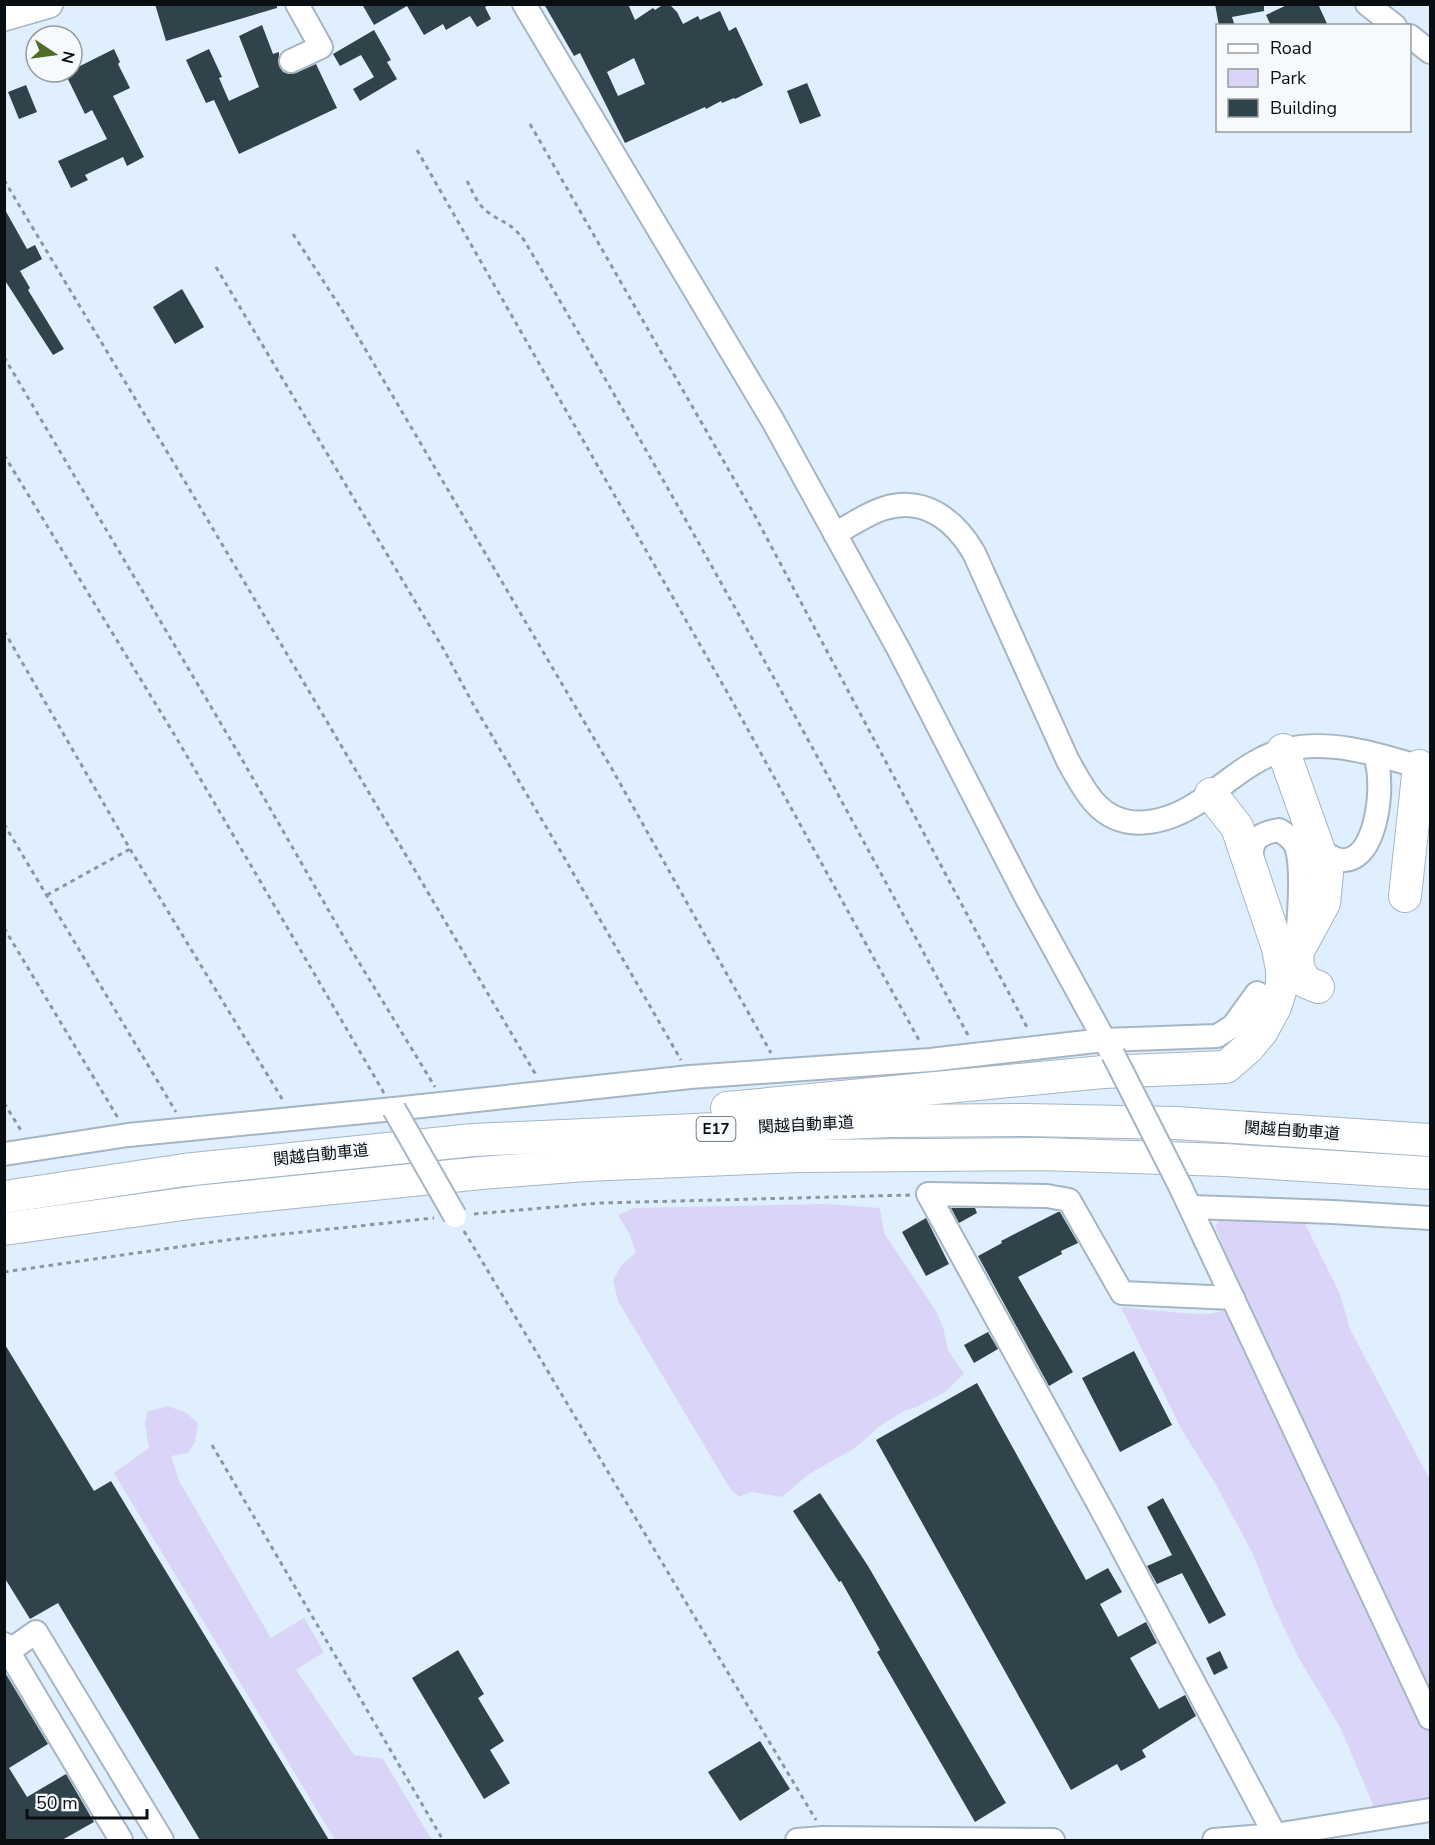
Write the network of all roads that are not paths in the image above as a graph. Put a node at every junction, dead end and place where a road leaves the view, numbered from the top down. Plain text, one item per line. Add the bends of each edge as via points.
1 (49, 4) edge
2 (297, 4) edge
3 (524, 4) edge
4 (1366, 4) edge
5 (4, 17) edge
6 (1392, 24) edge
7 (1411, 37) edge
8 (1431, 52) edge
9 (291, 61) dead end
10 (835, 534) junction
11 (1283, 750) junction
12 (1376, 756) junction
13 (1425, 768) edge
14 (1211, 794) junction
15 (1318, 850) junction
16 (1251, 866) junction
17 (1405, 896) dead end
18 (1297, 953) junction
19 (1318, 987) dead end
20 (1257, 993) dead end
21 (1108, 1047) junction
22 (394, 1110) junction
23 (473, 1140) junction
24 (1431, 1140) edge
25 (4, 1154) edge
26 (1224, 1160) junction
27 (1431, 1173) edge
28 (1431, 1189) edge
29 (4, 1197) edge
30 (1191, 1207) junction
31 (455, 1216) road end
32 (1431, 1218) edge
33 (4, 1229) edge
34 (1233, 1298) junction
35 (7, 1647) edge
36 (1431, 1718) edge
37 (1431, 1810) edge
38 (1275, 1835) junction
39 (121, 1840) edge
40 (162, 1840) edge
41 (797, 1840) edge
42 (1053, 1840) edge
43 (1214, 1840) edge

1 - 5 main road
2 - 9 street via 321,48
3 - 10 street via 773,421
4 - 6 street
7 - 8 street
10 - 14 street via 884,508 903,504 920,505 947,519 966,540 1068,761 1096,805 1118,818 1146,823 1169,818
10 - 21 street
11 - 12 street via 1326,746
11 - 14 street via 1232,775
11 - 15 highway
12 - 13 street
12 - 15 street via 1379,795 1369,841 1360,854 1350,859 1338,860
13 - 17 highway
14 - 16 highway via 1237,827
15 - 18 highway via 1327,873 1324,903
16 - 18 street via 1251,849 1266,832 1279,830 1296,846 1300,877
16 - 23 highway via 1278,948 1282,985 1262,1031 1226,1067 1103,1072 697,1111
18 - 19 highway via 1298,969 1306,982
20 - 21 street via 1233,1026 1217,1036
21 - 22 street via 1036,1047 930,1060 690,1077
21 - 30 street, bridge
22 - 25 street via 129,1135
22 - 31 street, bridge
23 - 24 highway, 関越自動車道 / E17 via 890,1121 1014,1120 1176,1124
23 - 29 highway, 関越自動車道 / E17 via 184,1170
26 - 27 highway, 関越自動車道 / E17
26 - 28 highway
26 - 33 highway, 関越自動車道 / E17 via 1029,1154 798,1156 586,1165 196,1202
30 - 32 street
30 - 34 street
34 - 36 street
34 - 38 street via 1122,1293 1069,1200 1047,1196 928,1194
35 - 39 street
35 - 40 street via 36,1632
37 - 38 street
38 - 43 street
41 - 42 street

